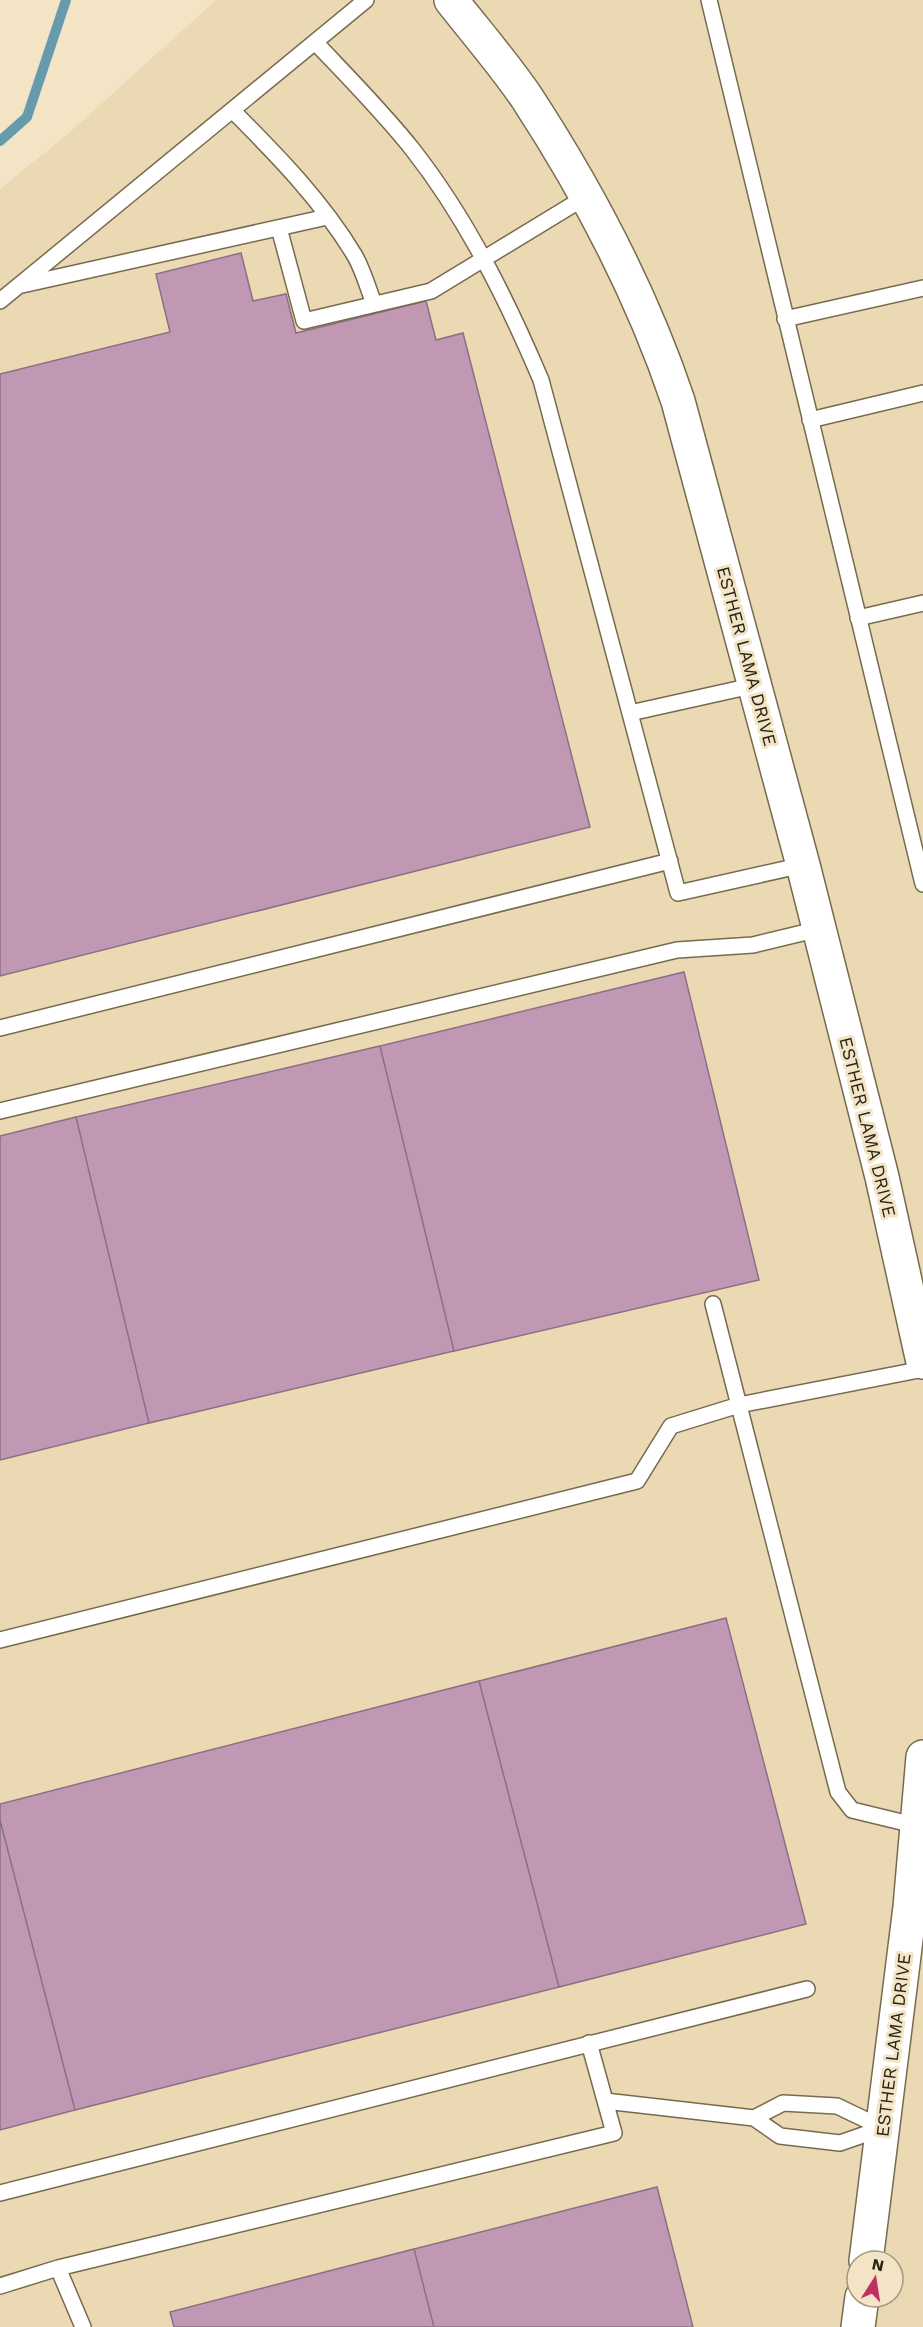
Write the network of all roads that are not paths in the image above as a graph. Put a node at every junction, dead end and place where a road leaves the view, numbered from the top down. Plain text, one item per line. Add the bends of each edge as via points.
1 (366, 0) edge
2 (451, 0) edge
3 (710, 0) edge
4 (315, 42) junction
5 (232, 110) junction
6 (587, 196) junction
7 (327, 217) junction
8 (279, 228) junction
9 (484, 261) junction
10 (19, 285) junction
11 (923, 288) edge
12 (0, 301) edge
13 (374, 304) junction
14 (785, 319) junction
15 (923, 393) edge
16 (810, 420) junction
17 (923, 603) edge
18 (858, 618) junction
19 (756, 685) junction
20 (630, 713) junction
21 (670, 861) junction
22 (802, 865) junction
23 (923, 884) edge
24 (819, 929) junction
25 (0, 1028) edge
26 (0, 1112) edge
27 (713, 1304) dead end
28 (923, 1362) edge
29 (923, 1369) edge
30 (739, 1404) junction
31 (0, 1640) edge
32 (923, 1757) edge
33 (918, 1826) junction
34 (807, 1989) dead end
35 (590, 2043) junction
36 (605, 2102) junction
37 (753, 2118) junction
38 (882, 2128) junction
39 (0, 2193) edge
40 (867, 2249) edge
41 (58, 2268) junction
42 (0, 2286) edge
43 (860, 2309) edge
44 (83, 2327) edge
45 (858, 2327) edge

1 - 4 lane
2 - 6 street, ESTHER LAMA DRIVE via 526,97
3 - 14 lane
4 - 5 lane
4 - 9 lane via 413,150
5 - 7 lane via 286,163
5 - 10 lane
6 - 9 lane
6 - 19 street, ESTHER LAMA DRIVE via 657,338
7 - 8 lane
7 - 13 lane via 356,257
8 - 10 lane
8 - 13 lane via 304,321
9 - 13 lane via 431,291
9 - 20 lane via 541,380
10 - 12 lane
11 - 14 lane
14 - 16 lane
15 - 16 lane
16 - 18 lane
17 - 18 lane
18 - 23 lane
19 - 20 lane
19 - 22 street, ESTHER LAMA DRIVE
20 - 21 lane
21 - 22 lane via 678,892
21 - 25 lane
22 - 24 street, ESTHER LAMA DRIVE
24 - 26 lane via 753,945 677,951
24 - 28 street, ESTHER LAMA DRIVE via 882,1177
27 - 30 lane
29 - 30 lane
30 - 31 lane via 671,1426 637,1481
30 - 33 lane via 838,1792 852,1810
32 - 33 street, ESTHER LAMA DRIVE
33 - 38 street, ESTHER LAMA DRIVE
34 - 35 lane
35 - 36 lane
35 - 39 lane
36 - 37 lane
36 - 41 lane via 614,2133
37 - 38 lane via 780,2136 840,2143
37 - 38 lane via 783,2103 837,2106
38 - 40 street, ESTHER LAMA DRIVE
41 - 42 lane
41 - 44 lane
43 - 45 street

